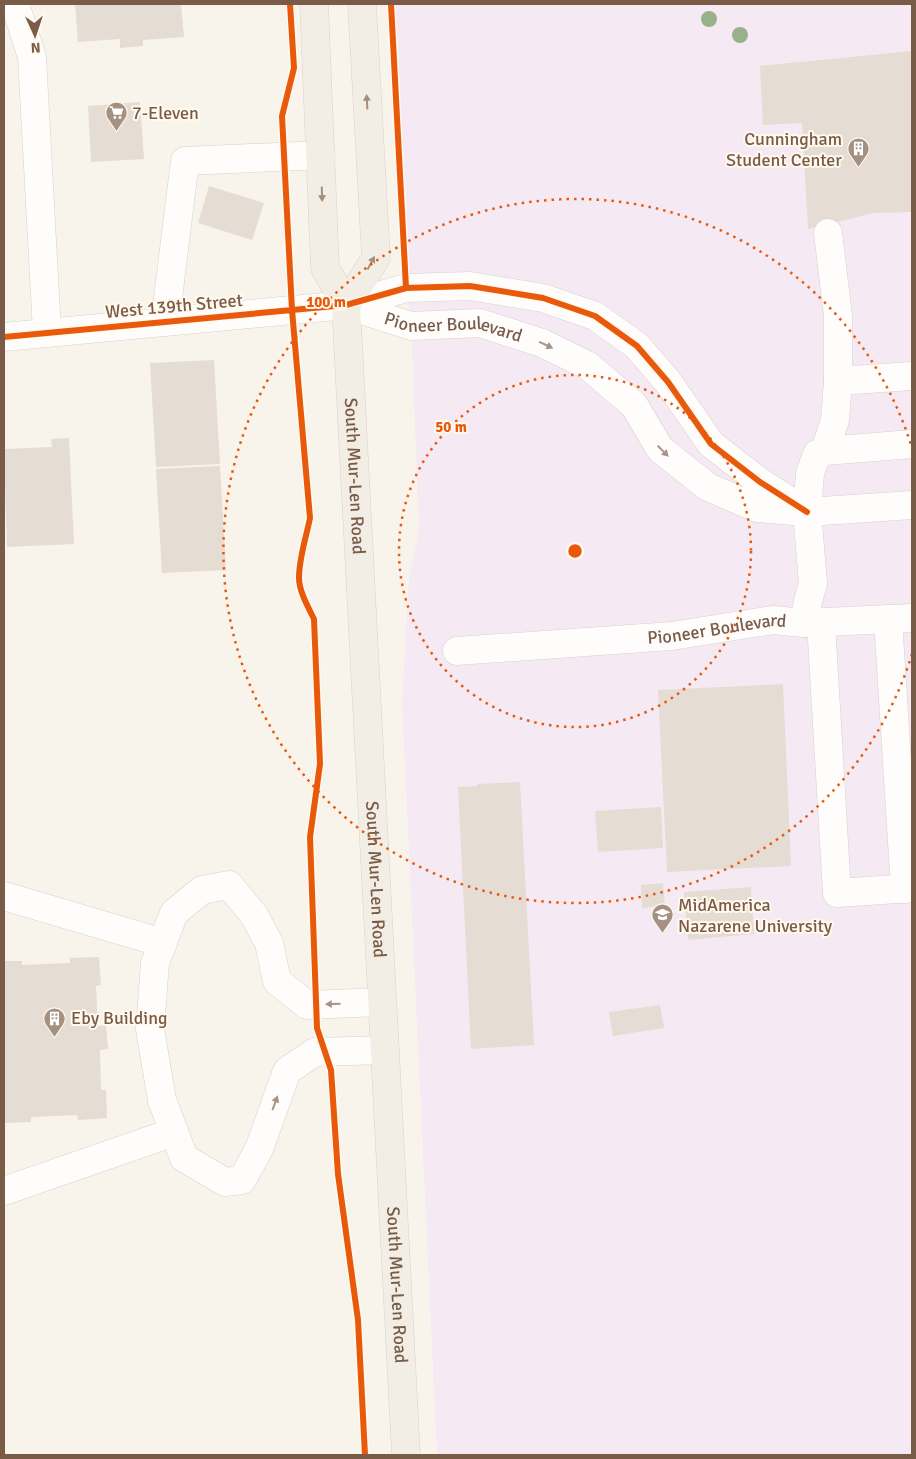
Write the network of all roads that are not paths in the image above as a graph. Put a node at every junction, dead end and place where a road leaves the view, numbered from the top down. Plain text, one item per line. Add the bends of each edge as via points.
1 (14, 4) edge
2 (314, 4) edge
3 (362, 4) edge
4 (321, 155) junction
5 (828, 232) dead end
6 (346, 305) junction
7 (165, 322) junction
8 (47, 332) junction
9 (4, 336) edge
10 (912, 376) edge
11 (838, 380) junction
12 (912, 444) edge
13 (825, 451) junction
14 (912, 505) edge
15 (808, 512) junction
16 (900, 619) edge
17 (812, 623) junction
18 (457, 651) dead end
19 (906, 815) edge
20 (908, 888) edge
21 (4, 896) edge
22 (162, 943) junction
23 (382, 1002) junction
24 (385, 1050) junction
25 (174, 1132) junction
26 (4, 1191) edge
27 (406, 1455) edge

1 - 8 street via 32,57
2 - 4 main road, South Mur-Len Road
6 -> 3 main road via 376,258
4 -> 6 main road, South Mur-Len Road via 325,268
4 - 7 street via 185,161
5 - 11 street via 838,316
6 - 7 street, West 139th Street
6 -> 15 street, Pioneer Boulevard via 411,326 480,324 542,342 586,365 634,404 660,449 708,487 757,508
6 - 15 street, Pioneer Boulevard via 406,288 470,286 543,298 595,316 638,346 668,382 711,444 760,482
6 - 23 main road, South Mur-Len Road
7 - 8 street, West 139th Street
8 - 9 street, West 139th Street
10 - 11 street
11 - 13 street via 835,420
12 - 13 street
13 - 15 street via 817,454 810,473
14 - 15 street, Pioneer Boulevard
15 - 17 street, Pioneer Boulevard via 813,583 808,601
16 - 17 street
16 - 19 street
17 - 18 street, Pioneer Boulevard via 773,620 672,636
17 - 20 street via 837,893
19 - 20 street
21 - 22 street
23 -> 22 street via 307,1005 277,981 270,943 254,914 229,885 202,890 174,913
22 - 25 street via 155,963 150,1029 162,1100
23 - 24 main road, South Mur-Len Road
25 -> 24 street via 184,1158 225,1182 242,1180 259,1149 287,1071 315,1052
24 - 27 main road, South Mur-Len Road
25 - 26 street

